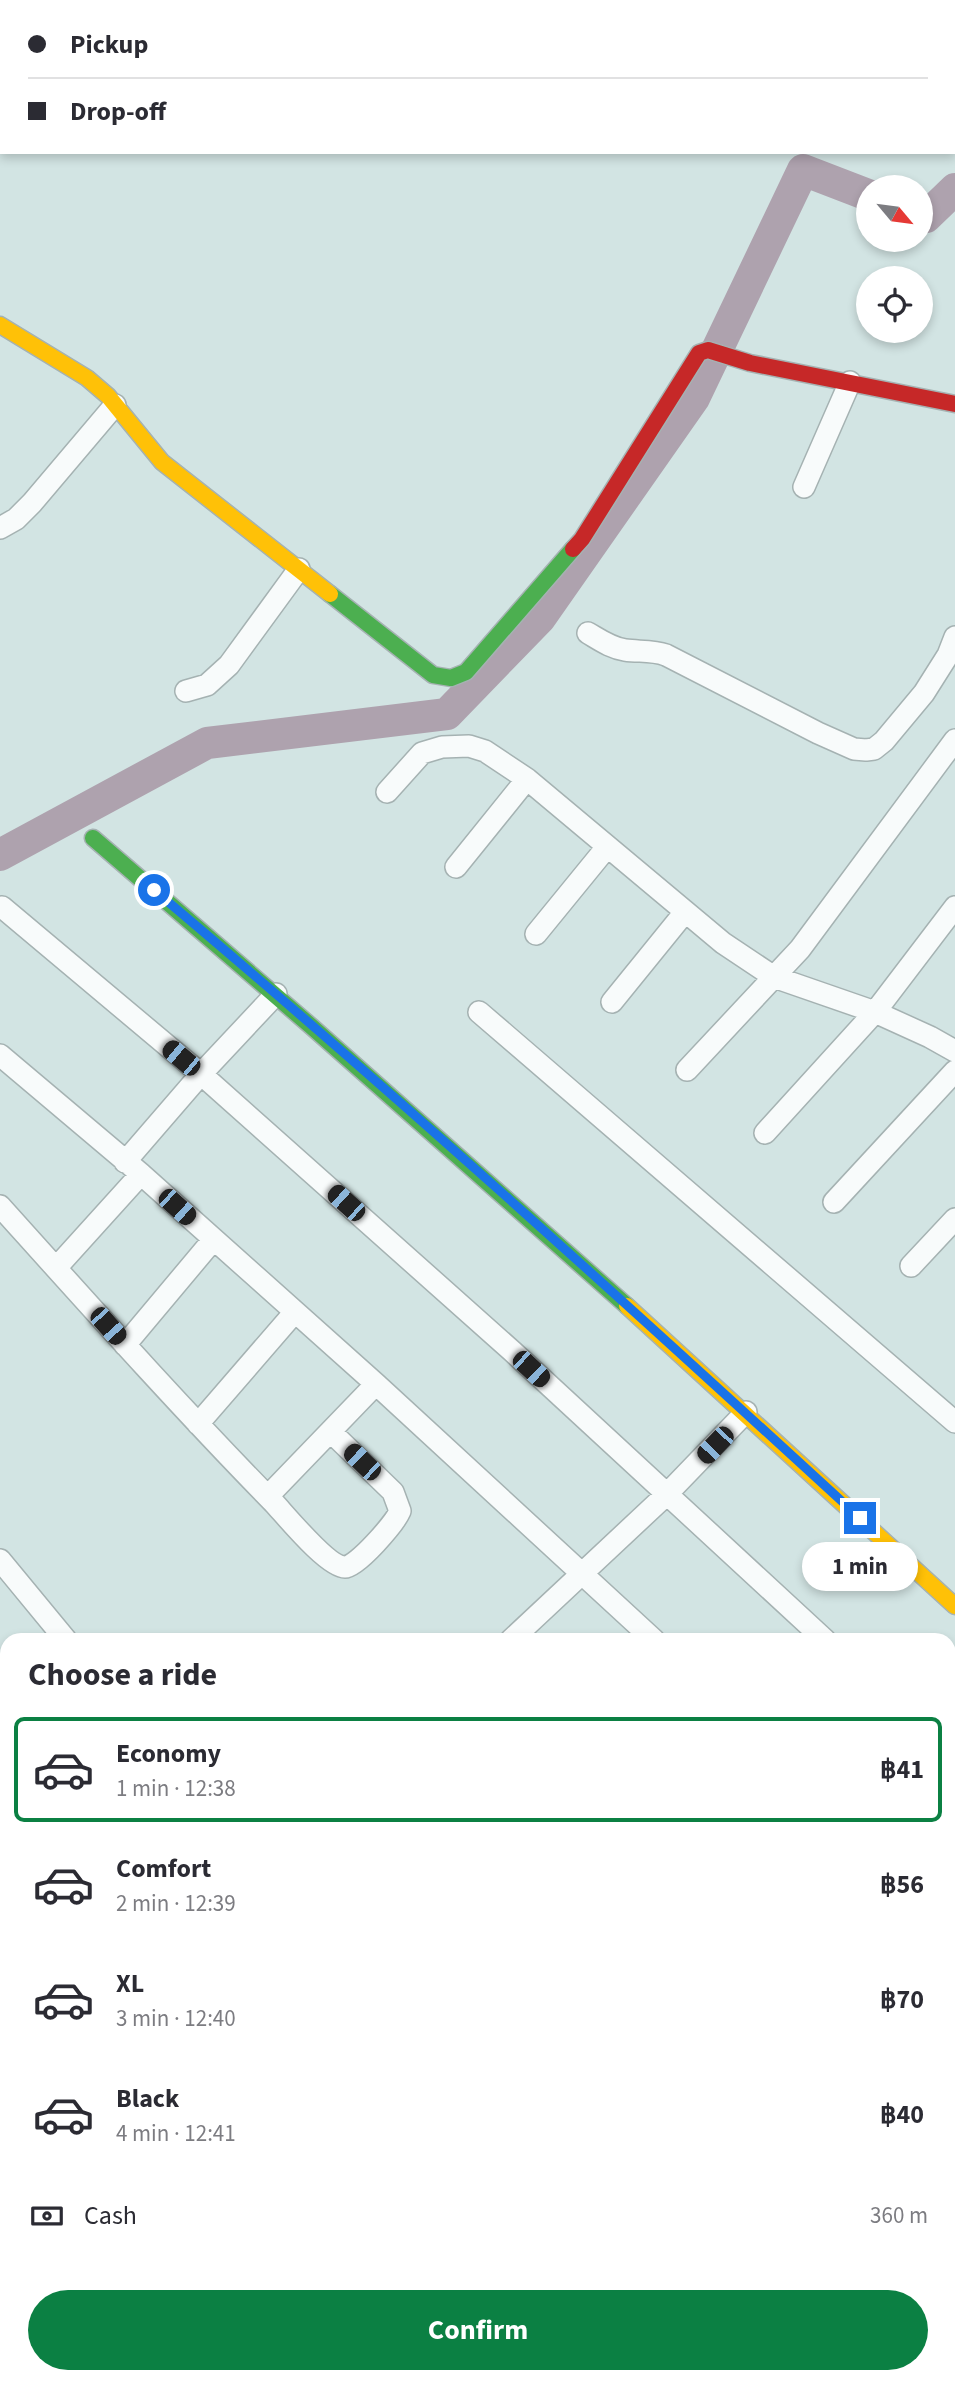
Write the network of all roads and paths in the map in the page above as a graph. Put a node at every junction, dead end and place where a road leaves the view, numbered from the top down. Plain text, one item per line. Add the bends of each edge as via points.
1 (0, 325) edge
2 (850, 382) junction
3 (955, 404) edge
4 (115, 405) junction
5 (804, 487) dead end
6 (0, 528) edge
7 (299, 569) junction
8 (588, 633) dead end
9 (955, 638) edge
10 (186, 691) dead end
11 (955, 740) edge
12 (527, 779) junction
13 (387, 792) dead end
14 (93, 838) dead end
15 (607, 847) junction
16 (456, 867) dead end
17 (2, 907) dead end
18 (955, 907) edge
19 (685, 912) junction
20 (536, 934) dead end
21 (774, 977) junction
22 (276, 994) junction
23 (612, 1002) dead end
24 (479, 1012) dead end
25 (875, 1012) junction
26 (955, 1051) edge
27 (0, 1055) edge
28 (687, 1070) dead end
29 (955, 1071) edge
30 (201, 1074) junction
31 (765, 1133) dead end
32 (133, 1168) junction
33 (834, 1202) dead end
34 (0, 1206) edge
35 (955, 1219) edge
36 (213, 1240) junction
37 (911, 1266) dead end
38 (56, 1268) junction
39 (294, 1313) junction
40 (125, 1345) junction
41 (376, 1384) junction
42 (747, 1412) junction
43 (955, 1422) edge
44 (198, 1424) junction
45 (331, 1432) junction
46 (667, 1494) junction
47 (268, 1496) junction
48 (0, 1560) edge
49 (583, 1575) junction
50 (955, 1606) edge
51 (60, 1633) edge
52 (519, 1633) edge
53 (646, 1633) edge
54 (817, 1633) edge

1 - 4 street via 87,378
2 - 3 street
2 - 5 street
2 - 7 street via 708,350 699,353 582,539 466,672 451,678 433,675
4 - 6 street via 32,503
4 - 7 street via 162,462
7 - 10 street via 229,665 208,685
8 - 9 street via 622,650 666,655 818,733 866,750 884,741 924,693
11 - 21 street via 800,950
12 - 13 street via 485,751 470,746 442,747 422,753
12 - 15 street
12 - 16 street
14 - 22 street
15 - 19 street
15 - 20 street
17 - 30 street
18 - 25 street
19 - 21 street
19 - 23 street
21 - 25 street
21 - 28 street
22 - 30 street
22 - 42 street
24 - 43 street
25 - 26 street
25 - 31 street
27 - 32 street
29 - 33 street
30 - 32 street
30 - 46 street
32 - 36 street
32 - 38 street
34 - 38 street
35 - 37 street
36 - 39 street
36 - 40 street
38 - 40 street
39 - 41 street
39 - 44 street
40 - 44 street
41 - 45 street
41 - 49 street
42 - 46 street
42 - 50 street
44 - 47 street
45 - 47 street
45 - 47 street via 398,1502 396,1521 372,1546 350,1566 335,1564
46 - 49 street
46 - 54 street
48 - 51 street
49 - 52 street
49 - 53 street

